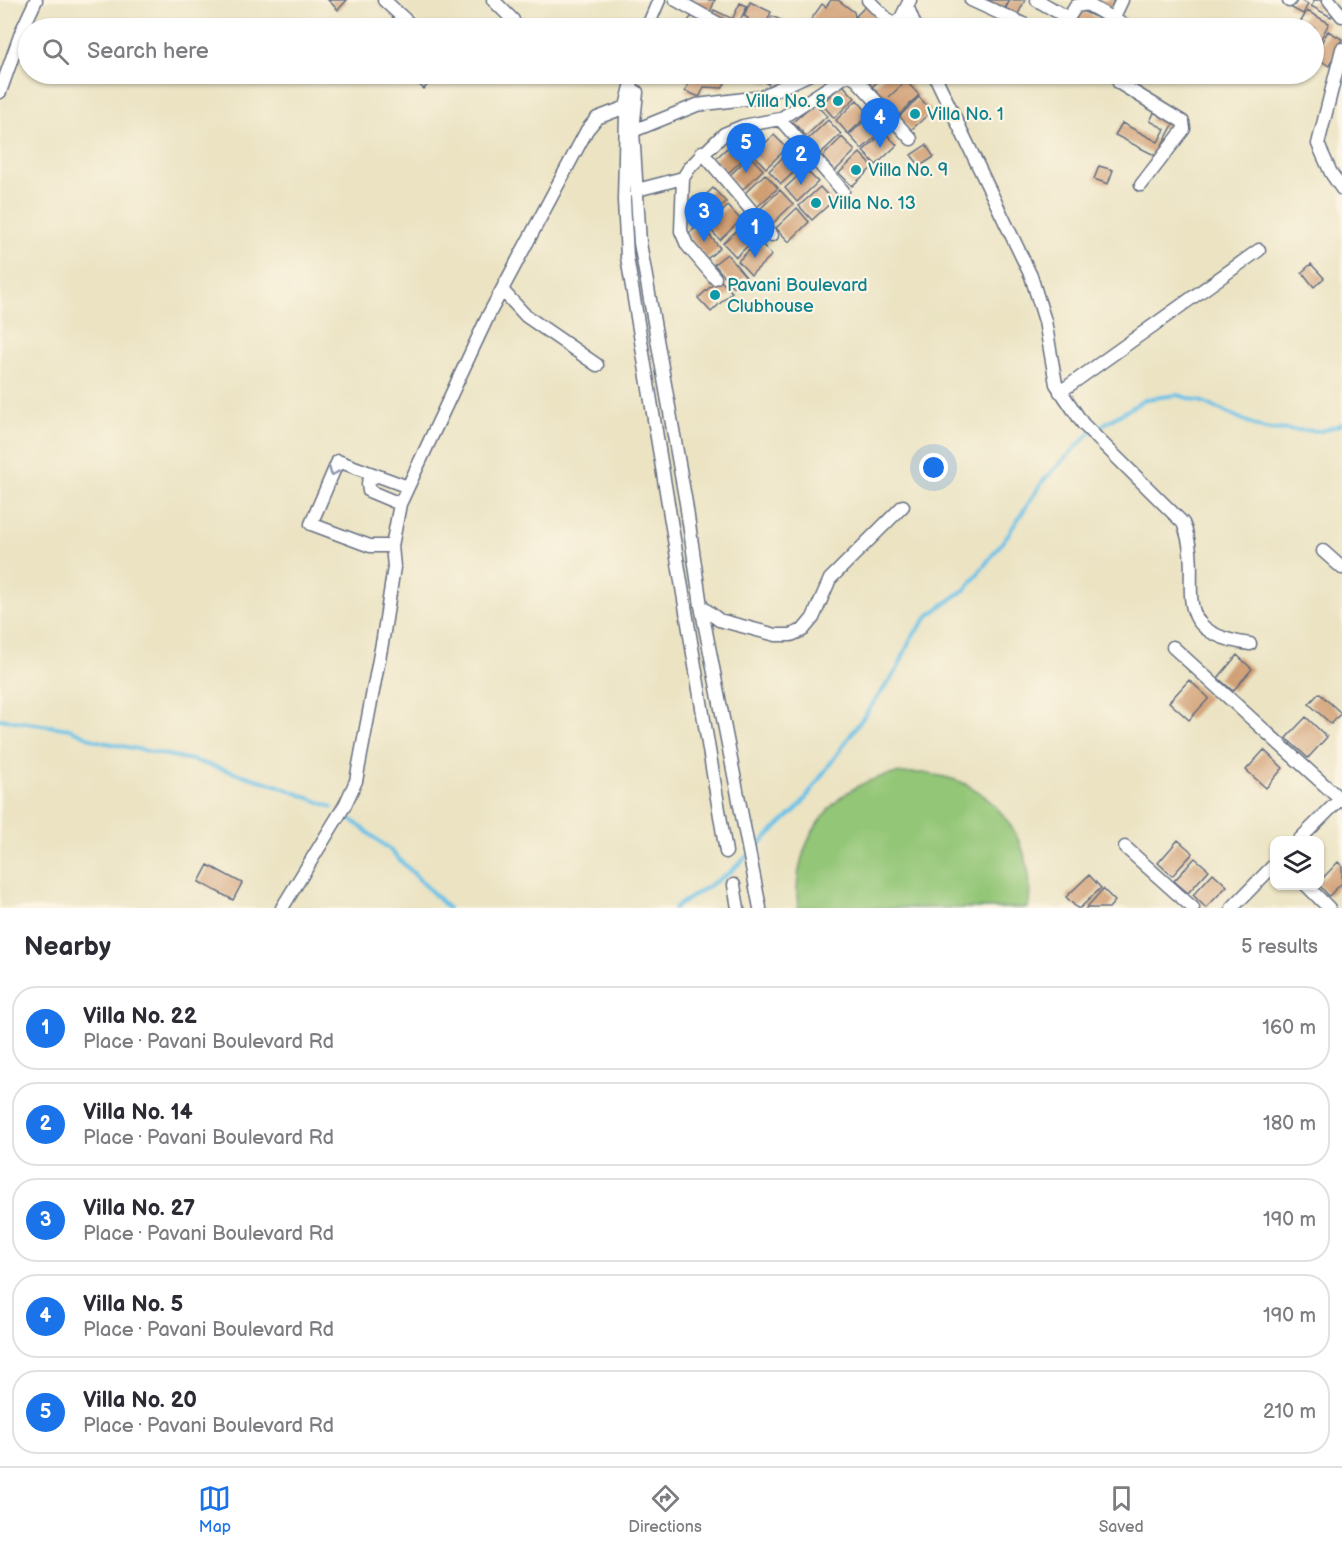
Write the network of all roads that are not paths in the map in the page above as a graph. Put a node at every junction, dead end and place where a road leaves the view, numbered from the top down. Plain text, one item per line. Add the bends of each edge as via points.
1 (36, 0) edge
2 (384, 0) edge
3 (493, 0) edge
4 (661, 0) edge
5 (676, 0) edge
6 (868, 0) edge
7 (971, 0) edge
8 (1037, 0) edge
9 (1122, 0) edge
10 (1329, 0) edge
11 (909, 4) edge
12 (1342, 16) edge
13 (28, 18) edge
14 (403, 18) edge
15 (511, 18) edge
16 (652, 18) edge
17 (656, 18) edge
18 (708, 18) edge
19 (884, 18) edge
20 (899, 18) edge
21 (1010, 18) edge
22 (1059, 18) edge
23 (1068, 18) edge
24 (1111, 18) edge
25 (1113, 18) edge
26 (18, 41) edge
27 (1342, 49) edge
28 (632, 84) edge
29 (640, 84) edge
30 (787, 84) edge
31 (834, 84) edge
32 (860, 84) edge
33 (939, 84) edge
34 (1121, 84) edge
35 (0, 92) edge
36 (626, 107) junction
37 (780, 119) junction
38 (633, 131) junction
39 (910, 139) dead end
40 (702, 152) junction
41 (683, 178) junction
42 (1141, 185) dead end
43 (1342, 189) edge
44 (637, 190) junction
45 (843, 191) dead end
46 (772, 235) dead end
47 (1259, 250) dead end
48 (715, 278) dead end
49 (504, 291) junction
50 (597, 365) dead end
51 (1060, 392) junction
52 (378, 476) junction
53 (408, 487) junction
54 (400, 504) junction
55 (903, 506) dead end
56 (392, 546) junction
57 (1323, 551) dead end
58 (1342, 568) edge
59 (701, 606) junction
60 (1250, 644) dead end
61 (1173, 647) dead end
62 (735, 779) junction
63 (714, 783) junction
64 (1341, 799) edge
65 (1303, 836) edge
66 (1125, 847) dead end
67 (726, 852) dead end
68 (1270, 870) edge
69 (734, 885) dead end
70 (1311, 890) edge
71 (282, 908) edge
72 (738, 908) edge
73 (760, 908) edge
74 (1193, 908) edge
75 (1232, 908) edge
76 (1329, 908) edge

1 - 13 street
2 - 14 street
3 - 15 street
4 - 16 street
4 - 17 street
5 - 18 street
6 - 19 street
7 - 21 street
8 - 22 street
9 - 25 street
10 - 12 street
11 - 20 street
23 - 24 street via 1076,6 1087,4
26 - 35 street
27 - 43 street via 1318,144
28 - 36 street
29 - 38 street
30 - 38 street via 761,97 697,105
31 - 37 street
32 - 39 street
33 - 51 street via 1031,276 1046,321 1051,364
34 - 42 street via 1183,122 1184,129
36 - 49 street via 597,118 587,130
36 - 63 street via 627,257
37 - 40 street via 733,129
37 - 45 street
38 - 44 street
40 - 41 street
40 - 46 street
41 - 44 street
41 - 48 street via 683,238
44 - 59 street via 640,243
47 - 51 street
49 - 50 street via 526,316
49 - 53 street via 489,314
51 - 60 street via 1083,424 1183,523 1188,536 1190,595 1195,616 1206,631 1219,639
52 - 53 street
52 - 54 street via 368,483 369,491
52 -> 56 street via 338,461 311,525 370,546
53 - 54 street
54 - 56 street
55 - 59 street via 830,579 813,618 803,630 776,635 719,620
56 - 71 street via 394,567 356,781
57 - 58 street
59 - 62 street
61 - 64 street
62 - 63 street
62 - 73 street
63 - 67 street
64 - 65 street
66 - 74 street
68 - 75 street
69 - 72 street
70 - 76 street

